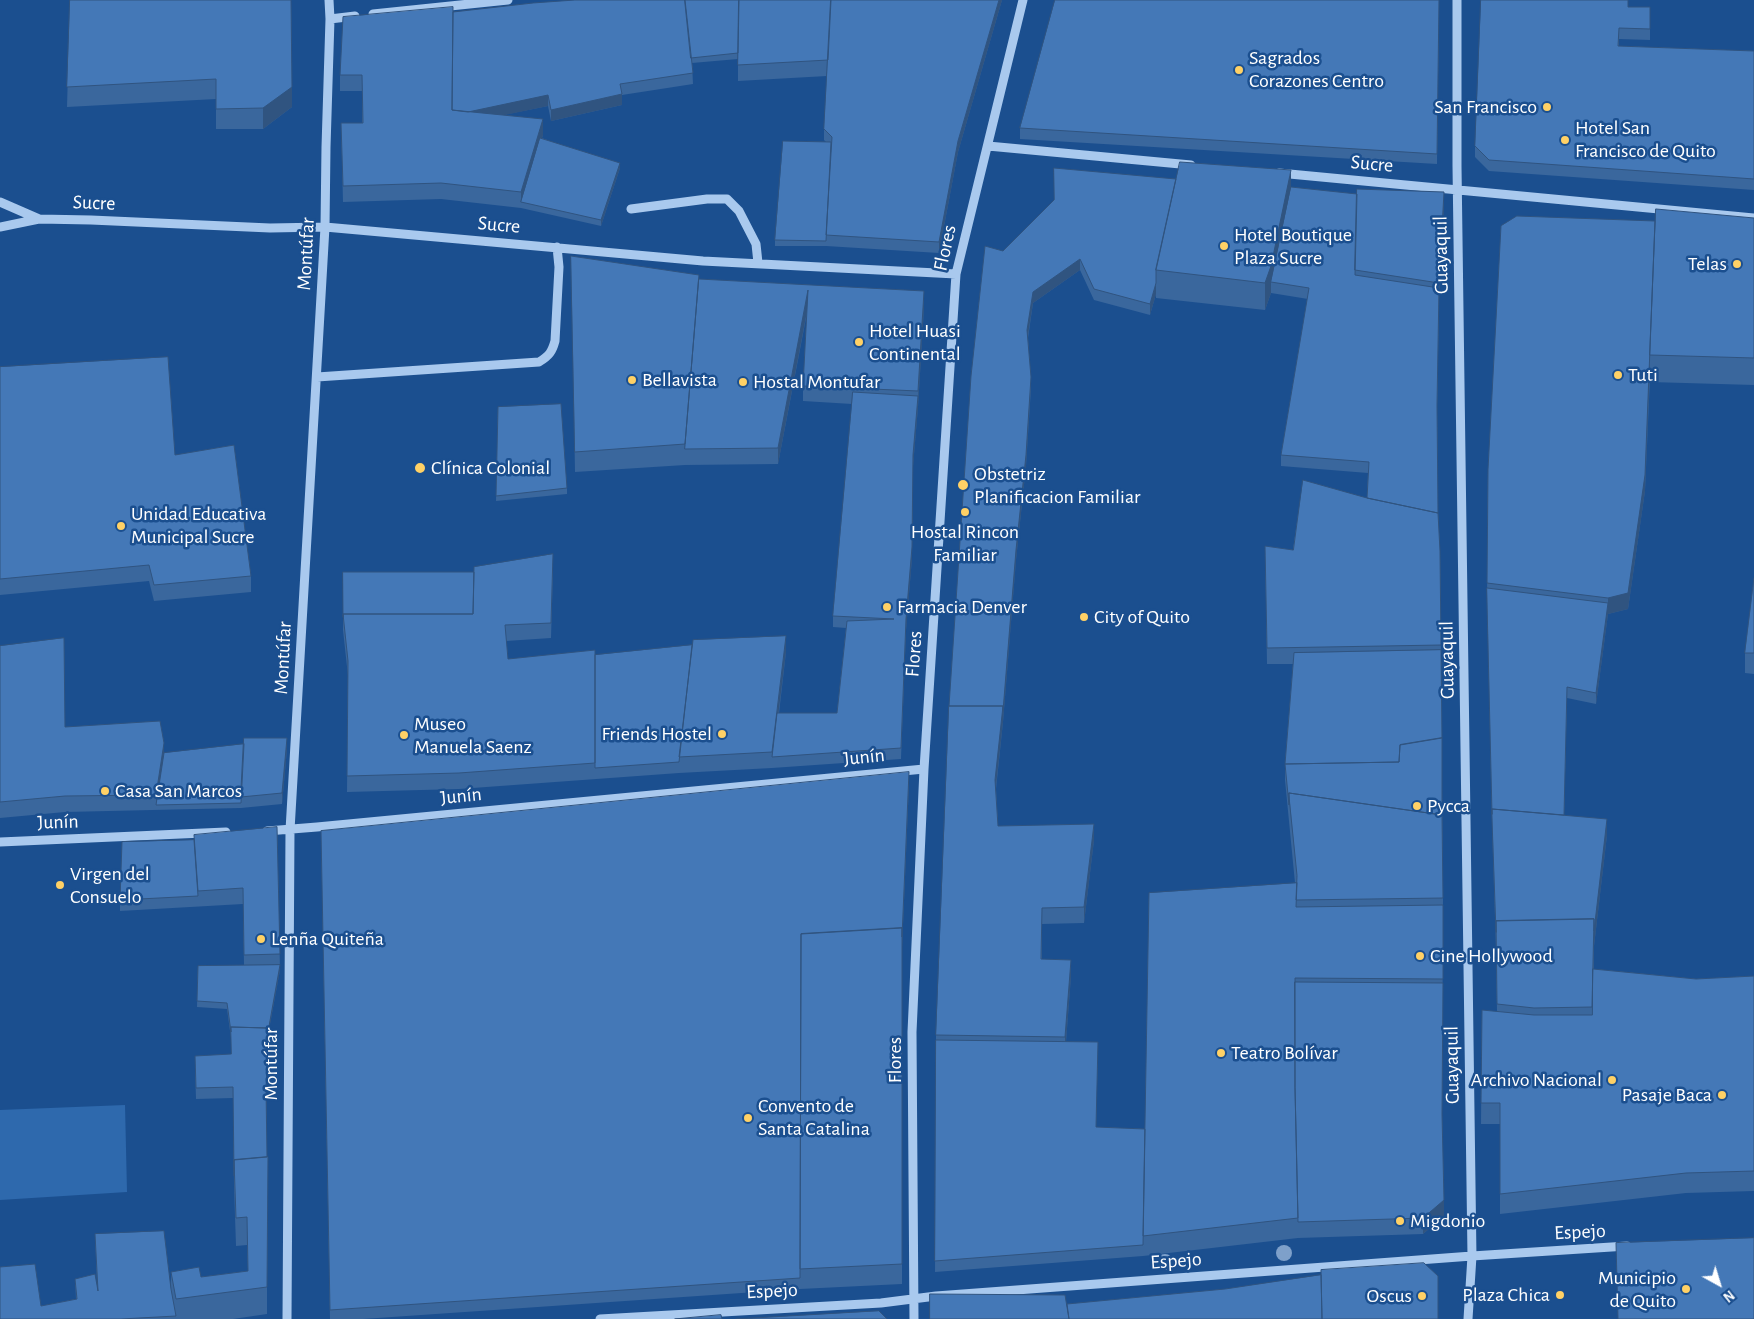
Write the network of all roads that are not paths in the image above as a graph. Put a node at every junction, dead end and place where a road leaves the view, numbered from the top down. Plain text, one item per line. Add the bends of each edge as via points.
1 (329, 0) edge
2 (508, 0) edge
3 (1023, 0) edge
4 (1457, 0) edge
5 (330, 19) junction
6 (988, 146) junction
7 (1201, 166) edge
8 (1270, 172) edge
9 (1458, 189) junction
10 (0, 202) edge
11 (632, 209) dead end
12 (1754, 218) edge
13 (39, 219) junction
14 (0, 227) edge
15 (325, 227) junction
16 (557, 248) junction
17 (758, 263) junction
18 (956, 274) junction
19 (316, 377) junction
20 (924, 769) junction
21 (290, 830) junction
22 (258, 831) edge
23 (238, 832) edge
24 (0, 842) edge
25 (1637, 1246) edge
26 (1472, 1256) junction
27 (914, 1298) junction
28 (287, 1319) edge
29 (600, 1319) edge
30 (914, 1319) edge
31 (1468, 1319) edge

1 - 5 street, Montúfar
2 - 5 street
3 - 6 street, Flores
4 - 9 street, Guayaquil
5 - 15 street, Montúfar
6 - 7 street
6 - 18 street, Flores
8 - 9 street, Sucre
9 - 12 street, Sucre
9 - 26 street, Guayaquil
10 - 13 street, Sucre
11 - 17 street via 727,199 739,211 756,244
13 - 14 street, Sucre
13 - 15 street, Sucre via 270,228
15 - 16 street, Sucre
15 - 19 street, Montúfar
16 - 17 street, Sucre
16 - 19 street via 555,341 552,352 539,362
17 - 18 street, Sucre
18 - 20 street, Flores
19 - 21 street, Montúfar
20 - 21 street, Junín
20 - 27 street, Flores via 912,1032
21 - 22 street, Junín
21 - 28 street, Montúfar
23 - 24 street, Junín
25 - 26 street, Espejo
26 - 27 street, Espejo
26 - 31 street, Guayaquil
27 - 29 street, Espejo via 881,1303
27 - 30 street, Flores

